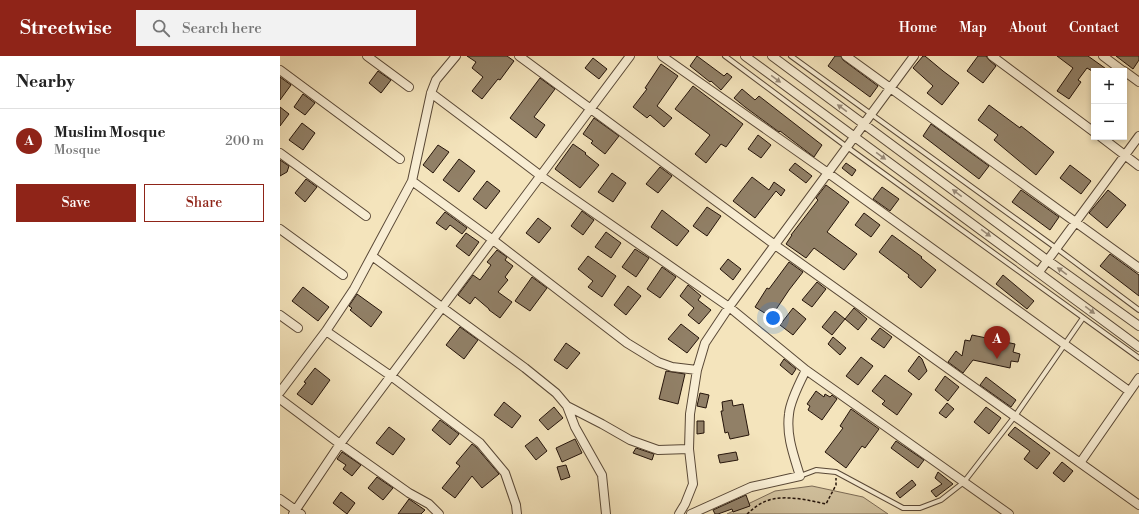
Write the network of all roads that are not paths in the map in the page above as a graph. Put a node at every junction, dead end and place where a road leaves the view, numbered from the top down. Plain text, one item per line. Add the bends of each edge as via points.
1 (367, 56) edge
2 (456, 56) edge
3 (519, 56) edge
4 (630, 56) edge
5 (662, 56) edge
6 (725, 56) edge
7 (745, 56) edge
8 (772, 56) edge
9 (791, 56) edge
10 (846, 56) edge
11 (914, 56) edge
12 (992, 56) edge
13 (1103, 56) edge
14 (1120, 68) edge
15 (280, 70) edge
16 (1127, 73) edge
17 (1139, 82) edge
18 (409, 87) dead end
19 (890, 89) junction
20 (431, 93) junction
21 (590, 109) junction
22 (871, 114) junction
23 (864, 124) junction
24 (1091, 130) edge
25 (1139, 136) edge
26 (854, 137) junction
27 (1105, 140) edge
28 (847, 147) junction
29 (280, 152) edge
30 (1125, 155) junction
31 (400, 159) dead end
32 (1139, 166) edge
33 (828, 173) junction
34 (541, 176) junction
35 (412, 182) junction
36 (366, 216) dead end
37 (1076, 222) junction
38 (280, 229) edge
39 (493, 240) junction
40 (775, 245) junction
41 (1056, 248) junction
42 (372, 256) junction
43 (1047, 260) junction
44 (1139, 268) edge
45 (1039, 272) junction
46 (343, 275) dead end
47 (728, 307) junction
48 (442, 308) junction
49 (1139, 310) edge
50 (280, 315) edge
51 (1083, 318) junction
52 (1139, 326) edge
53 (298, 328) dead end
54 (326, 330) junction
55 (1065, 345) junction
56 (1139, 347) edge
57 (1139, 358) edge
58 (697, 370) junction
59 (806, 370) junction
60 (392, 376) junction
61 (1139, 378) edge
62 (1129, 391) junction
63 (280, 392) edge
64 (280, 399) edge
65 (567, 406) junction
66 (1015, 416) junction
67 (340, 444) junction
68 (689, 449) junction
69 (1080, 463) junction
70 (800, 476) junction
71 (964, 482) junction
72 (280, 499) edge
73 (1139, 505) edge
74 (296, 513) edge
75 (439, 514) edge
76 (517, 514) edge
77 (606, 514) edge
78 (679, 514) edge
79 (692, 514) edge
80 (1009, 514) edge

1 - 18 street
2 - 20 street via 436,80
3 - 21 street
4 - 21 street
5 - 33 street
6 - 28 lane
7 -> 26 street
23 -> 8 street
9 - 22 lane
10 - 19 street
11 - 19 street
12 - 24 street
13 - 14 street
15 - 31 street
16 - 17 street
19 - 22 street
19 - 37 street
20 - 34 street
20 - 35 street
21 - 34 street
21 - 40 street
22 - 23 street
22 - 41 lane
23 - 26 street
43 -> 23 street
25 - 30 street
26 - 28 street
26 -> 45 street
27 - 30 street
28 - 33 street
28 - 51 lane
29 - 36 street
30 - 32 street
30 - 37 street
33 - 40 street
33 - 55 street
34 - 39 street
34 - 47 street
35 - 39 street
35 - 42 street
37 - 41 street
37 - 44 street
38 - 46 street
39 - 48 street
39 - 58 street via 633,347 658,362 672,367
40 - 47 street
40 - 66 street
41 - 43 street
41 - 49 lane
42 - 48 street
42 - 54 street via 354,289
43 - 45 street
52 -> 43 street
45 -> 56 street
47 - 58 street via 704,343
47 - 59 street
48 - 60 street
48 - 65 street via 525,368 556,393
50 - 53 street
51 - 55 lane
51 - 57 lane
54 - 60 street
54 - 63 street
55 - 62 street
55 - 66 lane
58 - 68 street via 690,414
59 - 70 street via 797,387 789,414 790,442
59 - 71 street
60 - 67 street
60 - 76 street via 480,443 505,473
61 - 62 street
62 - 69 street
64 - 67 street
65 - 68 street via 630,440 658,450
65 - 77 street via 575,427 602,475
66 - 69 street
66 - 71 lane
67 - 74 street
67 - 75 street via 429,504
68 - 78 street via 693,484
69 - 73 street
70 - 71 lane via 816,470 836,472 903,508 920,508 941,500
70 - 79 street via 751,487
71 - 80 street
72 - 74 street

